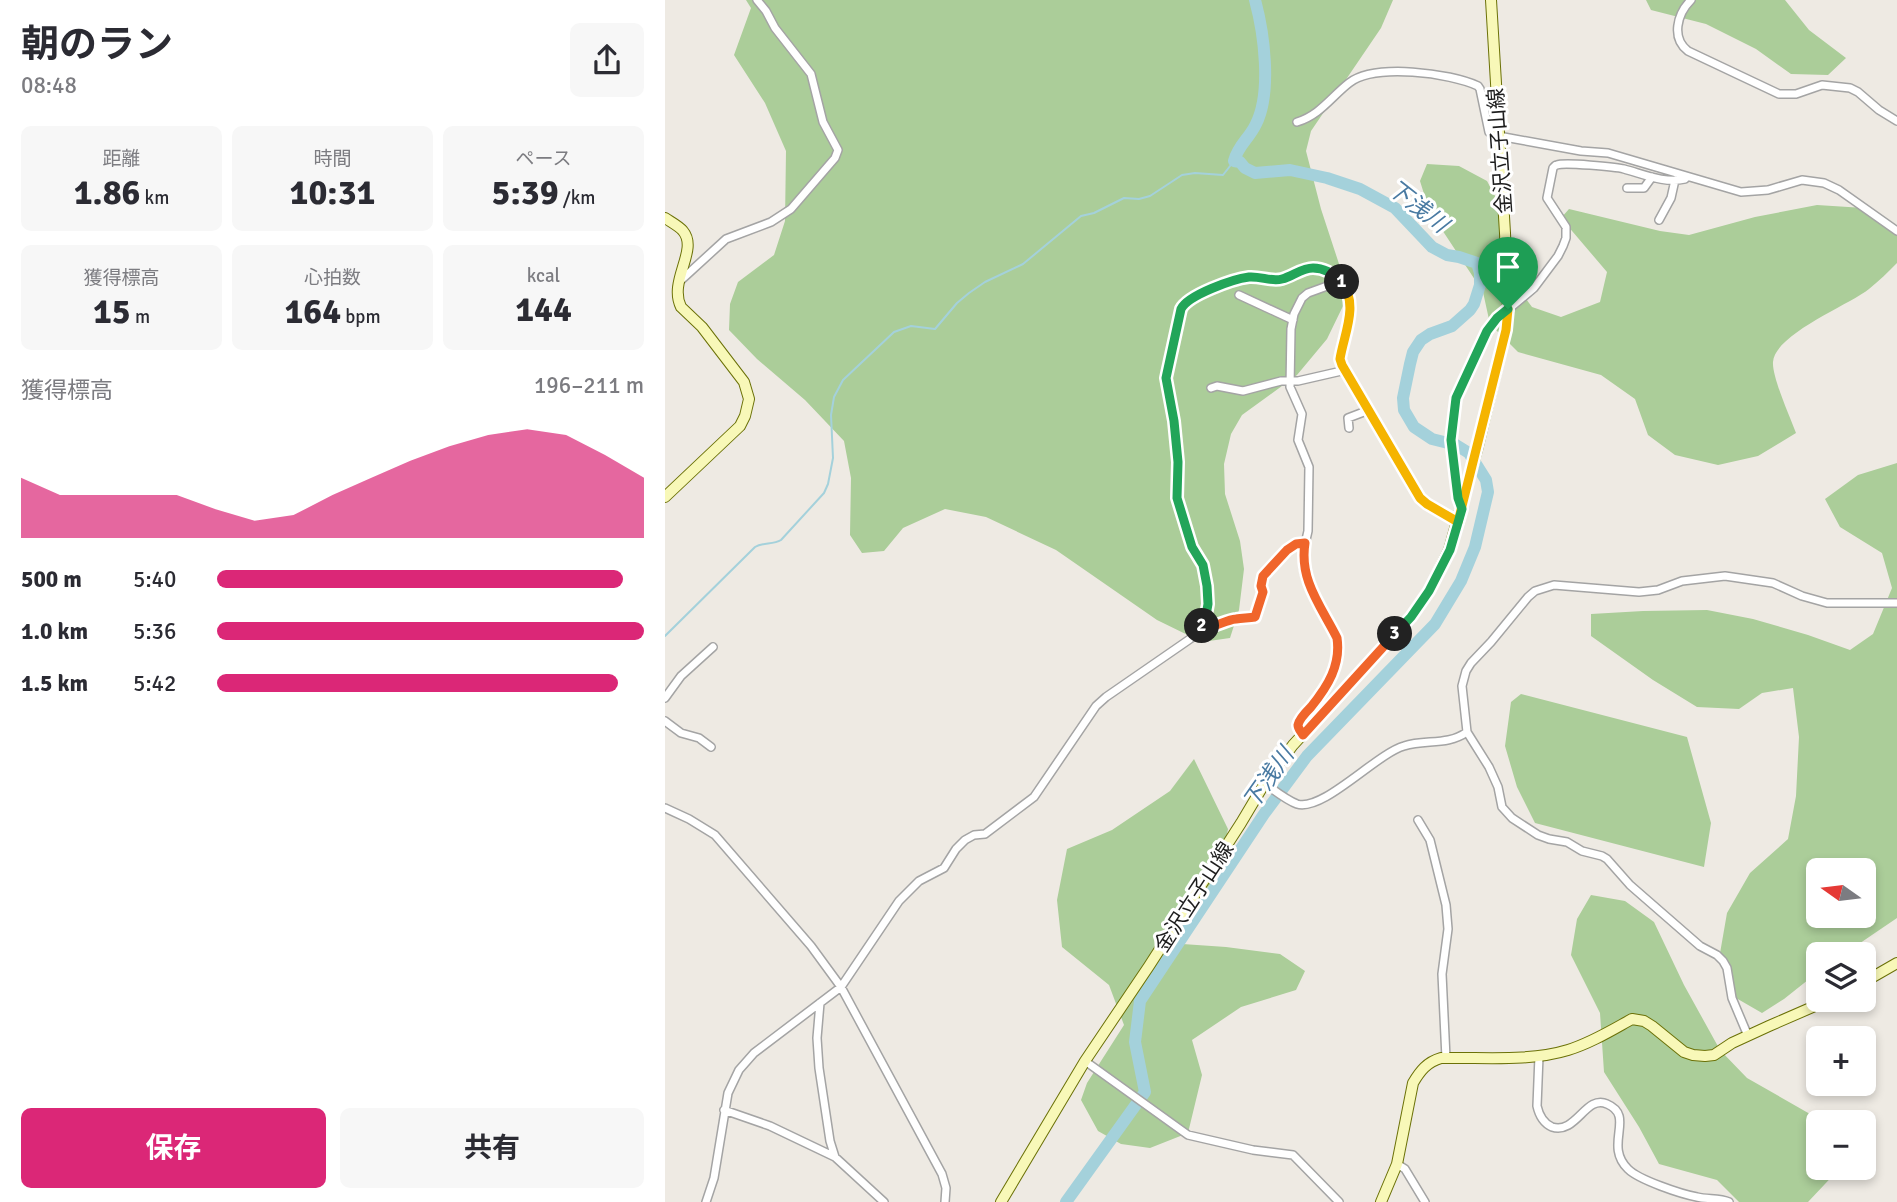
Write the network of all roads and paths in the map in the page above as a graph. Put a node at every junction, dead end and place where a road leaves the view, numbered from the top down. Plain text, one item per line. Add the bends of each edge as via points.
1 (757, 0) edge
2 (1491, 0) edge
3 (1691, 0) edge
4 (1897, 121) edge
5 (1297, 122) dead end
6 (1499, 136) junction
7 (1652, 177) junction
8 (1686, 177) junction
9 (1675, 180) junction
10 (1627, 188) dead end
11 (665, 218) edge
12 (1659, 220) dead end
13 (1897, 230) edge
14 (1341, 281) junction
15 (678, 282) junction
16 (1239, 295) dead end
17 (1508, 309) junction
18 (1293, 320) junction
19 (1346, 370) junction
20 (1291, 381) junction
21 (1211, 388) dead end
22 (1369, 411) junction
23 (1349, 428) dead end
24 (665, 497) edge
25 (1462, 509) junction
26 (1458, 522) junction
27 (1305, 543) junction
28 (1897, 603) edge
29 (1201, 627) junction
30 (713, 647) dead end
31 (665, 698) edge
32 (665, 721) edge
33 (1467, 733) junction
34 (1303, 735) junction
35 (711, 747) dead end
36 (1264, 783) junction
37 (665, 808) edge
38 (1418, 820) dead end
39 (1897, 963) edge
40 (1876, 975) edge
41 (841, 987) junction
42 (820, 1003) junction
43 (1806, 1010) edge
44 (1748, 1036) junction
45 (1539, 1056) junction
46 (1446, 1058) junction
47 (1085, 1061) junction
48 (724, 1110) junction
49 (835, 1157) junction
50 (1397, 1164) junction
51 (706, 1202) edge
52 (884, 1202) edge
53 (945, 1202) edge
54 (1002, 1202) edge
55 (1339, 1202) edge
56 (1381, 1202) edge
57 (1425, 1202) edge
58 (1729, 1202) edge

1 - 15 street via 811,74 823,122 838,150 791,209 772,222 726,239
2 - 6 street, 金沢立子山線
3 - 4 street via 1681,14 1678,31 1680,44 1688,51 1774,93 1796,94 1827,85 1850,88
5 - 6 street via 1323,109 1352,81 1399,71 1476,84 1489,132
6 - 8 street via 1608,153
6 - 17 street, 金沢立子山線
7 - 9 street
7 - 10 street via 1644,188
7 - 17 street via 1618,168 1556,165 1547,198 1566,227 1566,238 1534,288
8 - 9 street
8 - 13 street via 1741,192 1802,180 1824,183
9 - 12 street
11 - 15 street via 683,231 687,240
14 - 18 street via 1308,293
14 - 19 street via 1350,314 1340,359
14 - 29 street via 1316,268 1282,279 1248,277 1184,302 1181,309 1166,378 1178,462 1177,498 1207,586 1208,604
15 - 24 street via 681,307 736,370 748,399 740,426
16 - 18 street
17 - 25 street, 金沢立子山線
17 - 25 street via 1487,331 1456,398 1451,443
18 - 20 street
19 - 20 street
19 - 22 street
20 - 21 street via 1243,391
20 - 27 street via 1302,414 1298,440 1309,467
22 - 23 street via 1348,418
22 - 26 street via 1420,498
25 - 26 street, 金沢立子山線
26 - 34 street, 金沢立子山線 via 1450,550 1411,617
27 - 29 street via 1287,550 1263,576 1255,617
27 - 34 street via 1306,579 1339,648 1334,673 1298,724
28 - 33 street via 1827,603 1773,583 1729,576 1639,592 1548,586 1528,597 1466,671 1462,691
29 - 41 street via 1179,648 1096,706 1034,797 985,834 965,840 944,868 908,890
30 - 31 street
32 - 35 street
33 - 36 street via 1453,740 1405,746 1379,758 1332,794 1301,804
33 - 44 street via 1486,760 1502,807 1512,818 1549,839 1607,859 1630,885 1723,961
34 - 36 street, 金沢立子山線
36 - 47 street, 金沢立子山線
37 - 41 street via 715,835
38 - 46 street via 1430,840 1446,905 1442,974
39 - 40 street
41 - 42 street
41 - 53 street via 938,1165 946,1188
42 - 48 street via 754,1053 734,1078
42 - 49 street via 819,1068
43 - 44 street
44 - 45 street via 1714,1055 1693,1055 1644,1021 1632,1018 1585,1044
45 - 46 street
45 - 58 street via 1537,1106 1546,1124 1562,1128 1591,1106 1608,1104 1621,1119 1618,1155 1633,1173 1679,1192
46 - 50 street via 1433,1060 1413,1083
47 - 54 street, 金沢立子山線
47 - 55 street via 1188,1135 1293,1155
48 - 49 street
48 - 51 street
49 - 52 street
50 - 56 street
50 - 57 street

